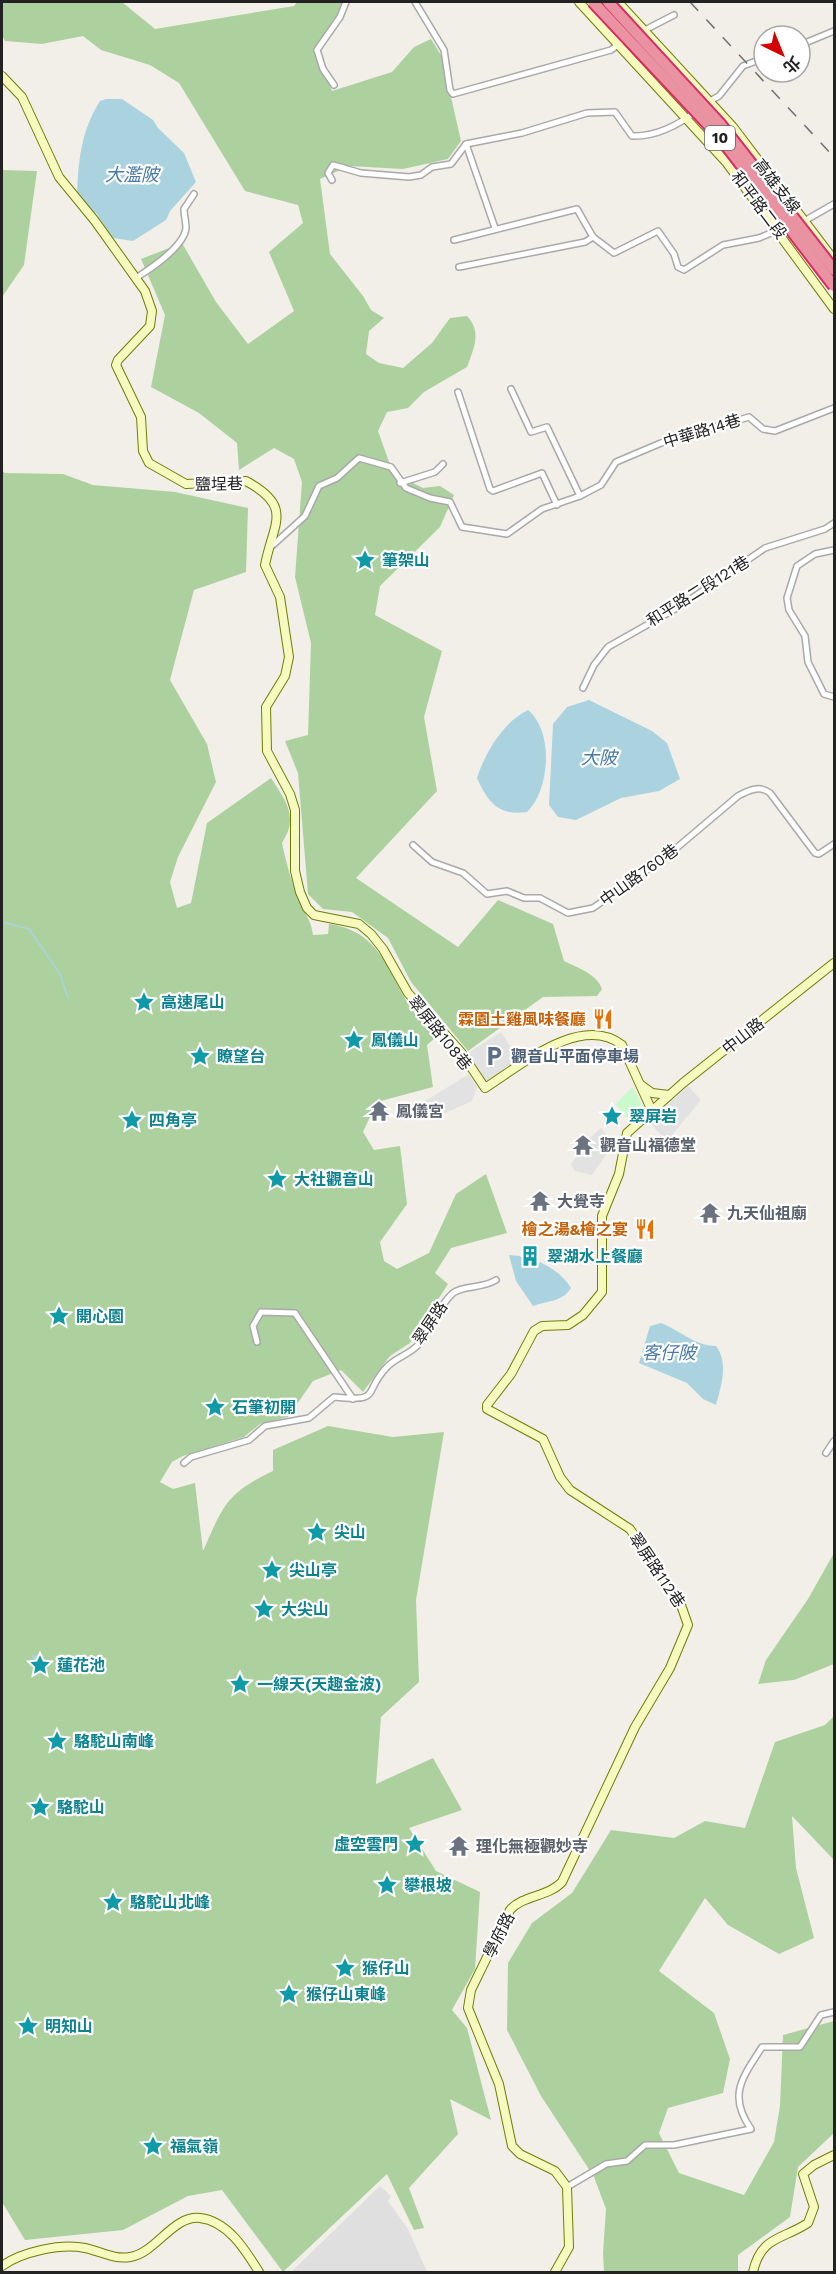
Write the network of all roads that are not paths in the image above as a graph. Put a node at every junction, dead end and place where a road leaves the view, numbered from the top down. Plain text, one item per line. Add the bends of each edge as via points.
1 (346, 2) edge
2 (415, 2) edge
3 (579, 2) edge
4 (593, 2) edge
5 (608, 2) edge
6 (618, 2) edge
7 (674, 15) dead end
8 (645, 30) junction
9 (834, 31) edge
10 (812, 40) edge
11 (618, 43) junction
12 (752, 63) edge
13 (2, 76) edge
14 (334, 85) dead end
15 (708, 101) junction
16 (688, 118) junction
17 (466, 144) junction
18 (332, 180) dead end
19 (194, 194) dead end
20 (834, 204) edge
21 (806, 220) junction
22 (495, 228) junction
23 (778, 230) junction
24 (593, 237) junction
25 (454, 240) dead end
26 (834, 260) edge
27 (459, 267) dead end
28 (834, 270) edge
29 (136, 278) junction
30 (834, 286) edge
31 (834, 309) edge
32 (511, 389) dead end
33 (458, 392) dead end
34 (834, 408) edge
35 (442, 464) dead end
36 (400, 483) junction
37 (580, 496) junction
38 (557, 505) junction
39 (834, 523) edge
40 (270, 542) junction
41 (834, 550) edge
42 (583, 688) dead end
43 (834, 697) edge
44 (834, 844) edge
45 (414, 845) dead end
46 (344, 920) joint
47 (834, 963) edge
48 (640, 1084) junction
49 (669, 1095) junction
50 (652, 1111) junction
51 (496, 1280) dead end
52 (257, 1342) dead end
53 (353, 1399) junction
54 (834, 1441) edge
55 (826, 1453) dead end
56 (184, 1463) dead end
57 (686, 1613) joint
58 (834, 2012) edge
59 (834, 2155) edge
60 (567, 2187) junction
61 (2, 2266) edge
62 (559, 2270) edge
63 (259, 2272) edge
64 (753, 2272) edge

1 - 14 street via 317,51
2 - 11 street via 444,50 453,94 611,50
3 - 11 street, 和平路二段
4 - 30 highway, 高雄支線 / 10, bridge via 719,136
5 - 28 highway, 高雄支線 / 10, bridge via 721,125
6 - 8 street, 和平路二段
7 - 8 street
8 - 11 street
8 - 15 street, 和平路二段
9 - 10 street
11 - 16 street, 和平路二段
12 - 15 street via 743,66 719,96
13 - 29 street, 鹽埕巷 via 22,97 59,177
15 - 16 street
15 - 21 street, 和平路二段
16 - 17 street via 665,129 632,136 615,112 587,113 522,133
16 - 23 street, 和平路二段
17 - 18 street via 451,164 432,167 421,175 387,177 333,165 328,173
17 - 22 street
19 - 29 street via 184,209 183,234 161,261
20 - 21 street
21 - 26 street, 和平路二段
22 - 24 street via 577,209
22 - 25 street
23 - 24 street via 723,245 684,270 678,267 658,231 614,253
23 - 31 street, 和平路二段
24 - 27 street via 585,242
29 - 40 street, 鹽埕巷 via 151,303 152,319 146,333 116,365 141,417 144,455 163,473 186,484 242,480 249,483 277,510 278,522
32 - 37 street via 531,432 548,427
33 - 38 street via 490,489 542,473
34 - 37 street, 中華路14巷 via 775,430 764,429 749,417 661,443 616,462 601,485
35 - 36 street via 435,472
36 - 38 street, 中華路14巷 via 417,493 450,502 462,527 503,534 542,509
36 - 40 street, 中華路14巷 via 391,467 359,458 337,478 319,486 305,516 273,544
37 - 38 street, 中華路14巷
39 - 42 street, 和平路二段121巷 via 765,548 682,605 608,647
40 - 46 street, 鹽埕巷 via 266,568 280,597 290,657 285,676 266,707 267,751 296,810 295,871 307,908 314,915
41 - 43 street via 815,554 797,566 787,598 789,610 805,636 808,662 824,694
44 - 45 street, 中山路760巷 via 815,853 770,793 751,790 623,888 593,908 574,913 540,898 524,898 507,891 487,894 463,873 435,864
46 - 48 street, 翠屏路108巷 via 359,924 371,934 408,993 454,1044 485,1088 564,1038 592,1035 622,1045
47 - 49 street, 中山路
48 - 49 street via 652,1093
48 - 50 street, 翠屏路108巷
49 - 50 street, 中山路
50 - 57 street, 翠屏路112巷 via 625,1136 619,1174 604,1211 602,1292 583,1315 568,1325 538,1327 487,1409 543,1439 564,1483 588,1503 630,1528
51 - 53 street, 翠屏路 via 481,1287 457,1290 444,1302 416,1347 384,1370 371,1394
52 - 53 street via 253,1326 261,1312 295,1313
53 - 56 street, 翠屏路 via 334,1397 309,1418 265,1426 249,1440 191,1457
54 - 55 street
57 - 60 street, 學府路 via 684,1641 635,1727 562,1882 510,1910 469,1996 470,2016 498,2084 513,2146 520,2154 555,2171
58 - 60 street via 821,2015 800,2047 762,2047 739,2084 742,2117 751,2129 674,2145 645,2145 627,2161 606,2164
59 - 64 street via 803,2174 814,2207 808,2223 767,2244 758,2255
60 - 62 street via 570,2240
61 - 63 street via 17,2258 70,2247 118,2258 135,2256 179,2225 200,2218 222,2227 237,2240

